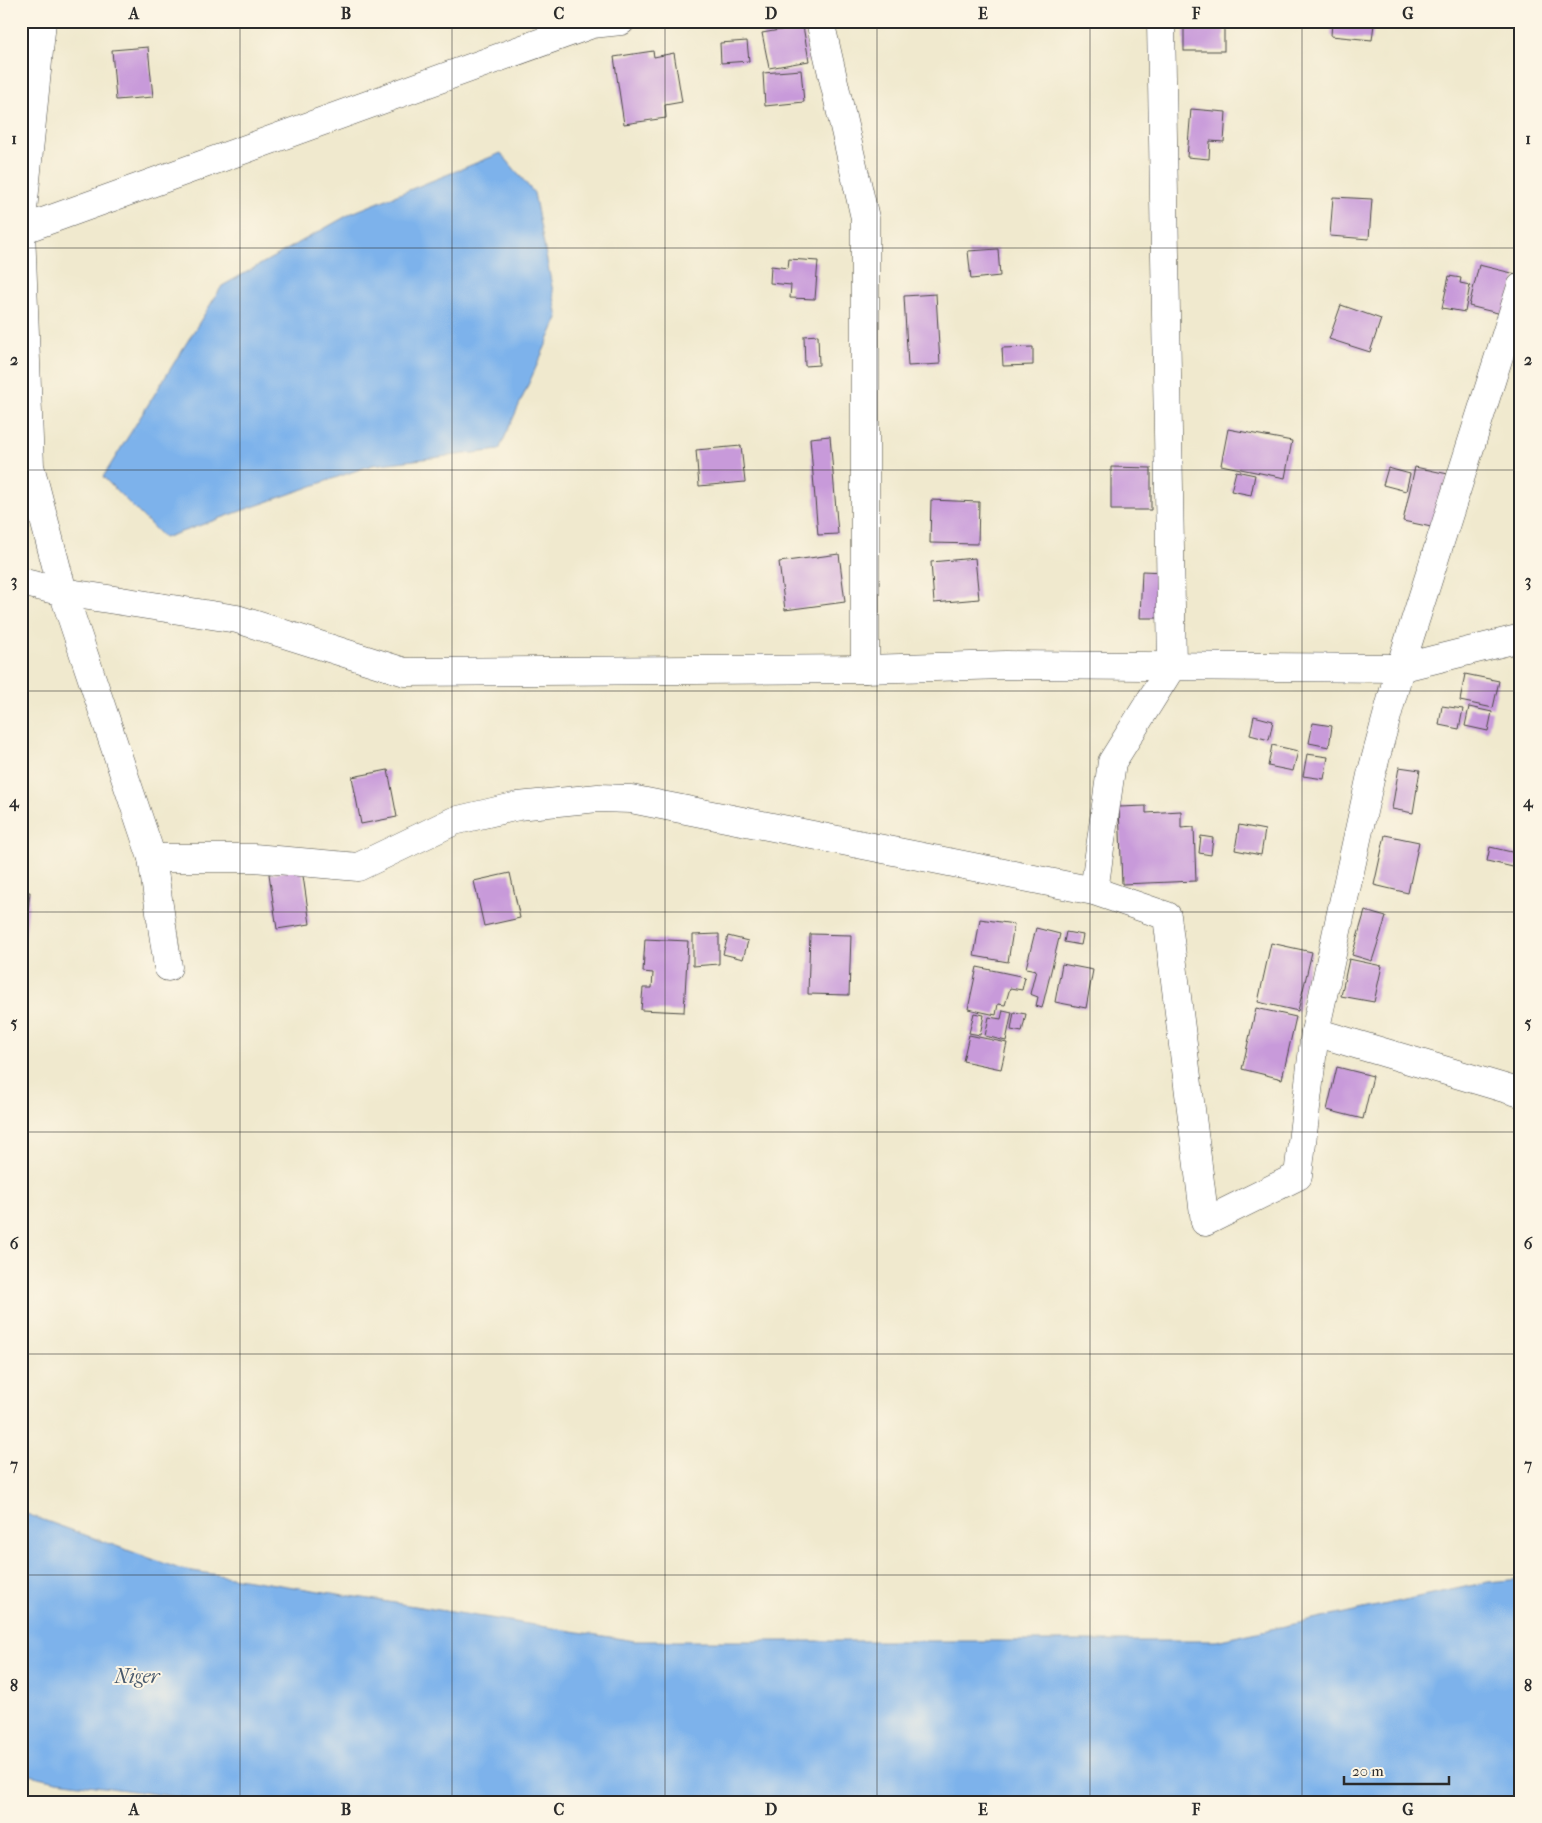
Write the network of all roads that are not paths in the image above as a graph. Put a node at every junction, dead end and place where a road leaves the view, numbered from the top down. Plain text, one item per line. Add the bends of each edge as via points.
1 (42, 21) edge
2 (621, 21) edge
3 (820, 21) edge
4 (1161, 21) edge
5 (21, 230) edge
6 (1521, 287) edge
7 (21, 582) edge
8 (62, 592) junction
9 (1521, 638) edge
10 (1172, 666) junction
11 (1400, 668) junction
12 (865, 669) junction
13 (152, 858) junction
14 (1094, 891) junction
15 (168, 967) dead end
16 (1316, 1032) junction
17 (1521, 1093) edge

1 - 5 street
2 - 5 street via 592,24
3 - 12 street via 865,218
4 - 10 street
5 - 8 street via 30,466
6 - 11 street
7 - 8 street
8 - 12 street via 237,619 405,672
8 - 13 street
9 - 11 street
10 - 11 street
10 - 12 street via 1006,665
10 - 14 street via 1112,762
11 - 16 street via 1371,775
13 - 14 street via 254,858 358,867 454,821 518,806 598,798 631,799
13 - 15 street
14 - 16 street via 1167,916 1205,1222 1298,1176
16 - 17 street

